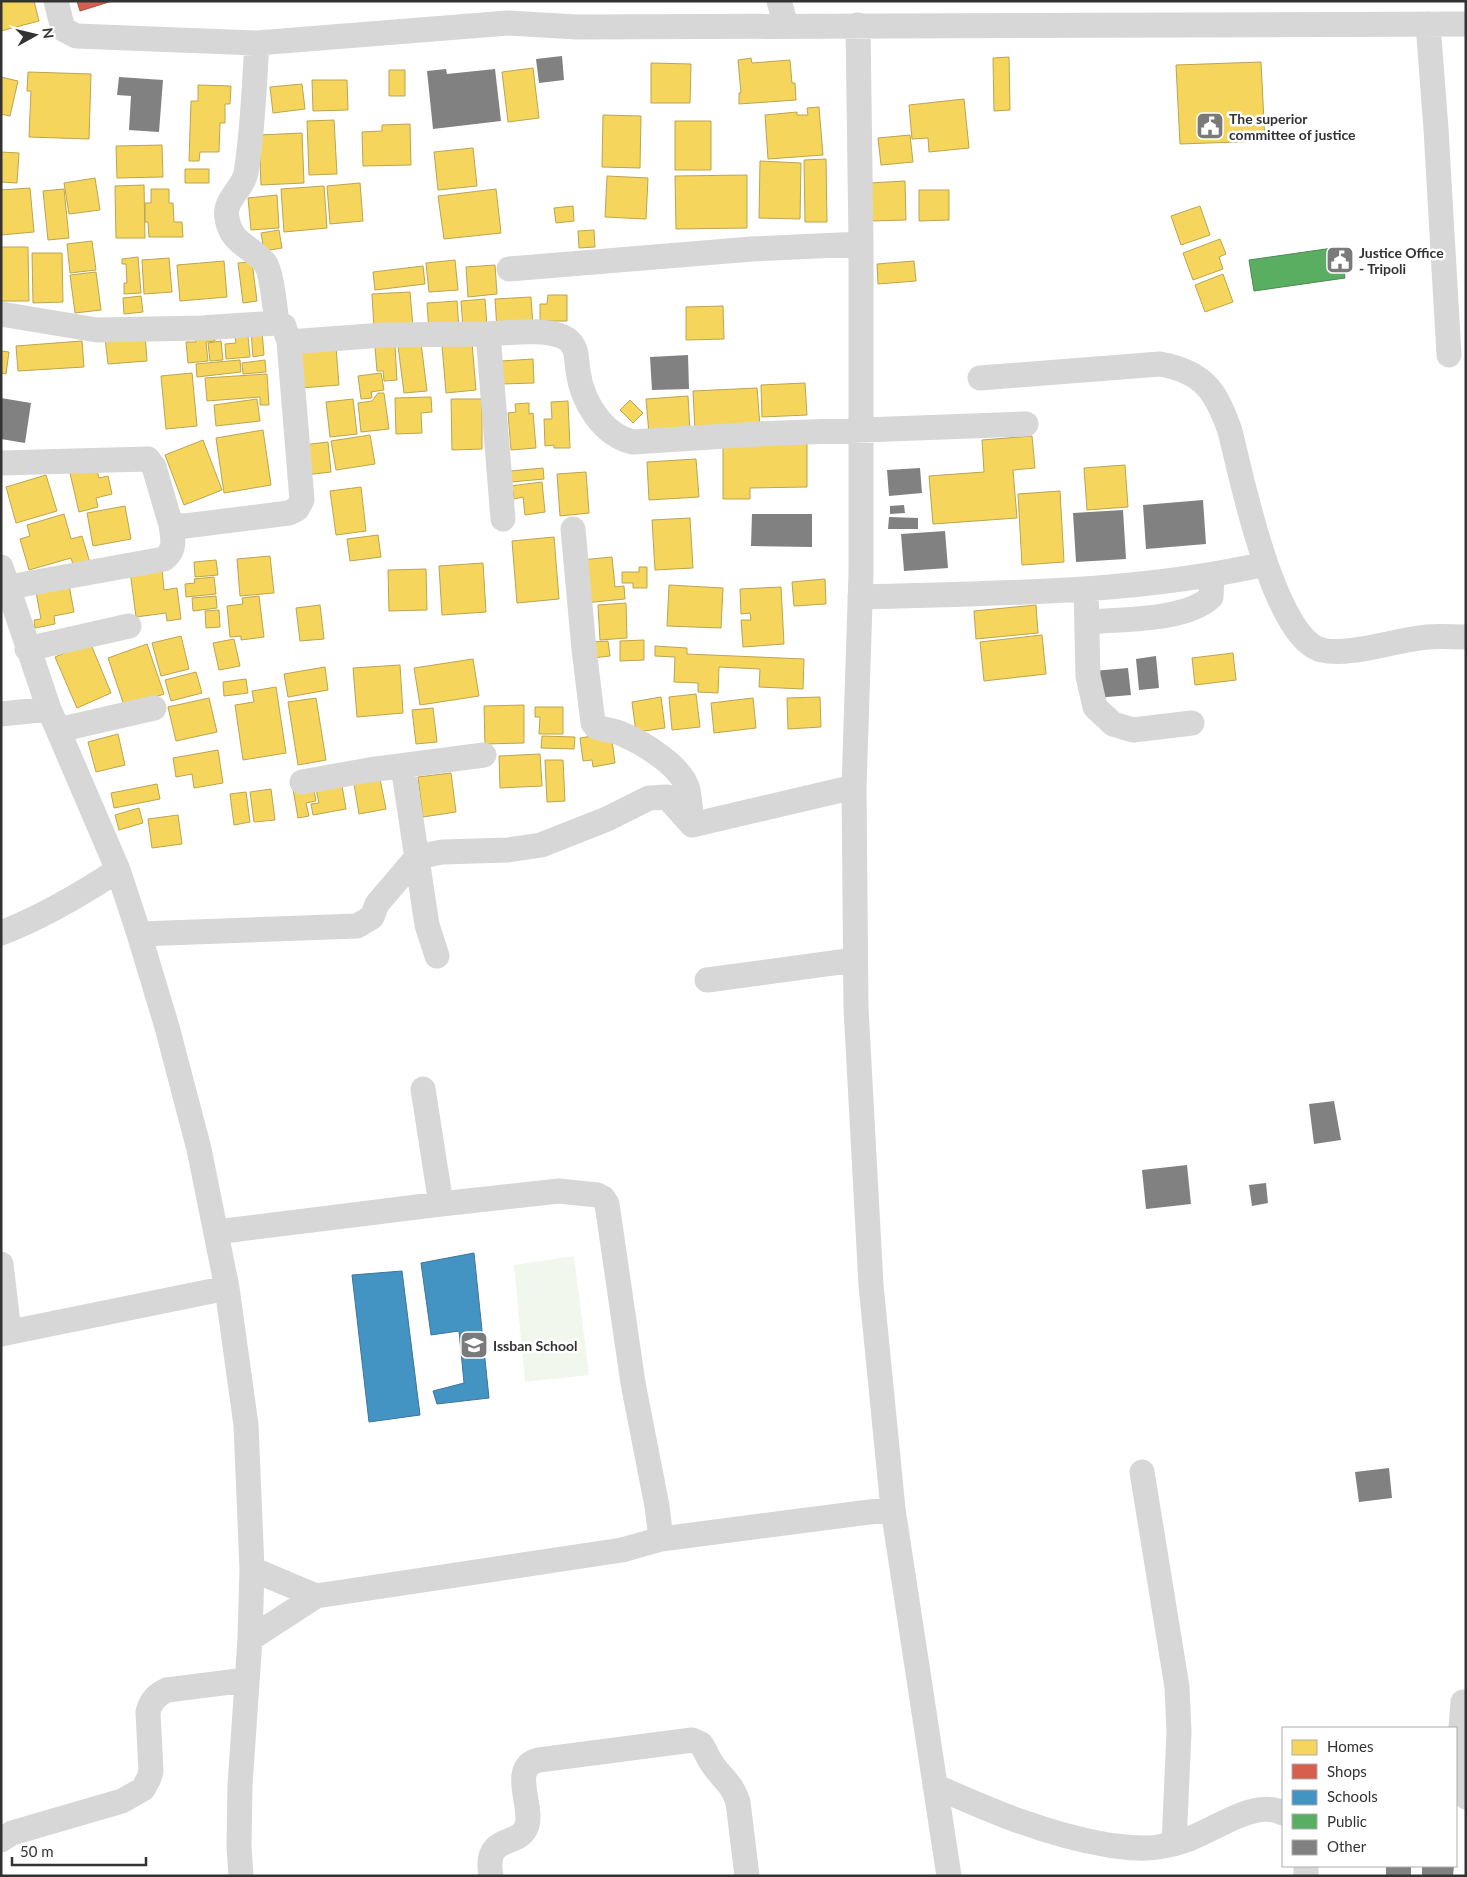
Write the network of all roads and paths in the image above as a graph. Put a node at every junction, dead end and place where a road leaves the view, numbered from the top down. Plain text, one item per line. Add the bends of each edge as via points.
1 (56, 1) edge
2 (779, 1) edge
3 (1428, 24) junction
4 (1466, 24) edge
5 (786, 25) junction
6 (858, 25) junction
7 (257, 43) junction
8 (861, 244) junction
9 (509, 269) dead end
10 (1, 314) edge
11 (283, 333) junction
12 (488, 334) junction
13 (1449, 355) dead end
14 (980, 378) dead end
15 (1026, 424) dead end
16 (860, 430) junction
17 (1, 463) edge
18 (503, 519) dead end
19 (171, 525) junction
20 (573, 529) dead end
21 (1265, 564) junction
22 (1212, 576) junction
23 (1086, 588) junction
24 (6, 592) edge
25 (860, 597) junction
26 (1087, 622) junction
27 (129, 626) dead end
28 (1466, 637) edge
29 (28, 649) junction
30 (154, 708) dead end
31 (1, 714) edge
32 (54, 720) junction
33 (1192, 723) dead end
34 (484, 755) dead end
35 (402, 766) junction
36 (302, 782) dead end
37 (854, 787) junction
38 (692, 824) junction
39 (417, 857) junction
40 (118, 870) junction
41 (1, 934) edge
42 (139, 934) junction
43 (437, 956) dead end
44 (855, 960) junction
45 (707, 980) dead end
46 (423, 1089) dead end
47 (441, 1204) junction
48 (216, 1232) junction
49 (1, 1264) edge
50 (227, 1288) junction
51 (5, 1333) edge
52 (1142, 1472) dead end
53 (893, 1509) junction
54 (661, 1539) junction
55 (252, 1568) junction
56 (316, 1596) junction
57 (250, 1639) junction
58 (246, 1680) junction
59 (1463, 1702) dead end
60 (935, 1786) junction
61 (1466, 1797) edge
62 (1282, 1813) edge
63 (1, 1840) edge
64 (1174, 1844) junction
65 (241, 1876) edge
66 (490, 1876) edge
67 (747, 1876) edge
68 (949, 1876) edge

1 - 7 street via 63,29 76,36
2 - 5 street
3 - 4 street
3 - 6 street
3 - 13 street
5 - 6 street
5 - 7 street via 576,27 508,23
6 - 8 street
7 - 11 street via 246,176 232,196 226,216 230,229 241,244 266,264
8 - 9 street via 752,249
8 - 16 street
10 - 11 street via 97,330 202,328
11 - 12 street
11 - 19 street via 302,500 289,514
12 - 16 street via 541,332 568,340 576,351 584,392 597,419 625,441
12 - 18 street
14 - 21 street via 1160,364 1198,377 1213,393 1225,418
15 - 16 street
16 - 25 street
17 - 19 street via 148,459 154,467
19 - 24 street via 174,545 170,555 164,559
20 - 38 street via 593,723 641,744 681,776 688,789
21 - 22 street
21 - 28 street via 1295,627 1320,650 1337,652 1427,637
22 - 23 street
22 - 26 street via 1211,597 1194,609 1167,616
23 - 25 street
23 - 26 street
24 - 29 street
25 - 37 street
26 - 33 street via 1088,676 1095,706 1113,724 1133,730
27 - 29 street
29 - 32 street
30 - 32 street
31 - 32 street
32 - 40 street
34 - 35 street
35 - 36 street
35 - 39 street
37 - 38 street
37 - 44 street
38 - 39 street via 668,798 649,798 540,845 508,850 442,852
39 - 42 street via 377,904 372,917 357,926
39 - 43 street via 427,925
40 - 41 street via 69,902
40 - 42 street
42 - 48 street via 199,1149
44 - 45 street
44 - 53 street via 871,1285
46 - 47 street
47 - 48 street
47 - 54 street via 559,1191 598,1195 607,1204 633,1383
48 - 50 street
49 - 51 street
50 - 51 street
50 - 55 street via 246,1425
52 - 64 street via 1177,1687 1179,1741
53 - 54 street
53 - 60 street
54 - 56 street via 622,1550
55 - 56 street
55 - 57 street
56 - 57 street
57 - 58 street
58 - 63 street via 167,1690 160,1694 150,1704 148,1712 151,1771 142,1789 122,1801 12,1833
58 - 65 street via 239,1838
59 - 61 street via 1457,1780
60 - 64 street via 1017,1821 1064,1836 1136,1849
60 - 68 street
62 - 64 street via 1270,1808 1254,1810
66 - 67 street via 489,1862 494,1849 521,1834 527,1824 523,1775 529,1765 539,1760 692,1740 702,1744 712,1764 735,1792

